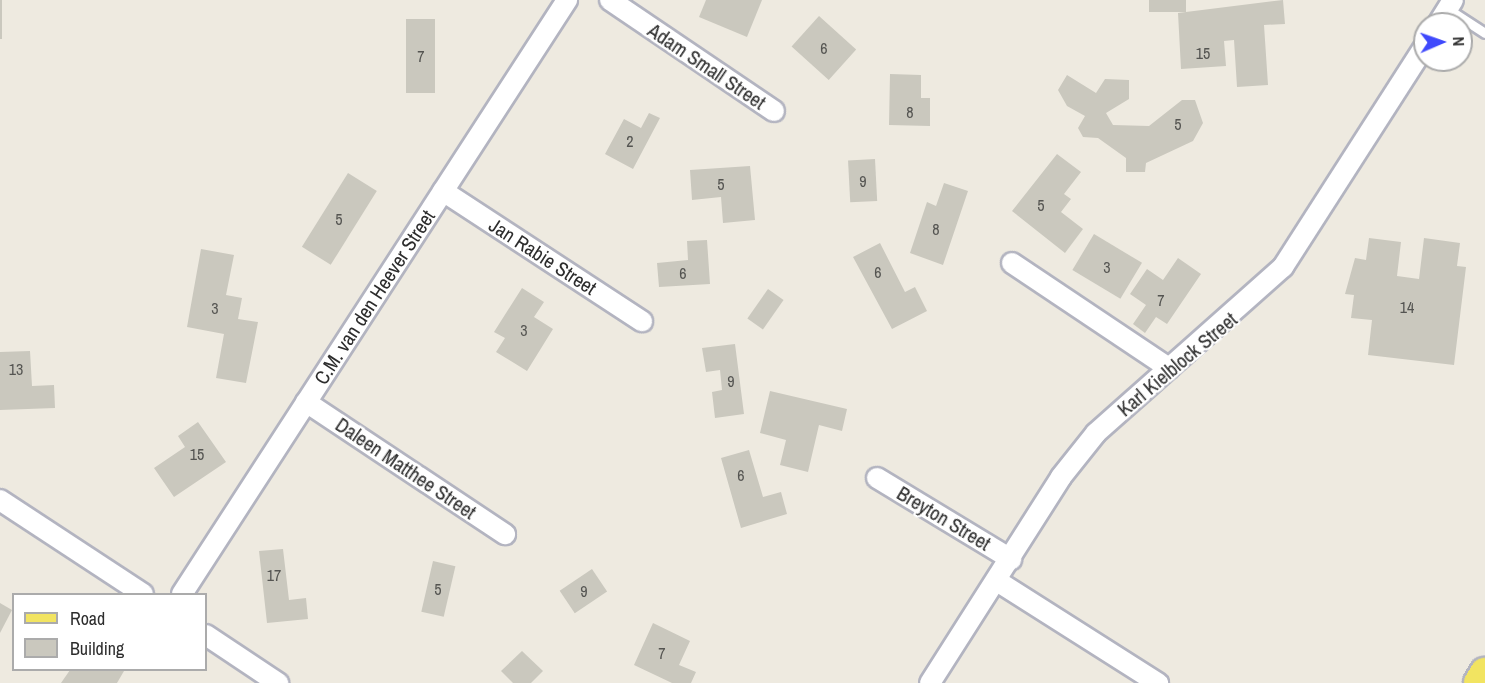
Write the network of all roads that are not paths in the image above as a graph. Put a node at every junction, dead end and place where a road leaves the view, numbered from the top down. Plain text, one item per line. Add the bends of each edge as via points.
1 (567, 0) edge
2 (610, 0) edge
3 (1446, 11) edge
4 (1485, 33) edge
5 (1413, 65) edge
6 (774, 111) dead end
7 (443, 191) junction
8 (1012, 263) dead end
9 (642, 321) dead end
10 (1169, 368) junction
11 (306, 402) junction
12 (877, 478) dead end
13 (0, 500) edge
14 (506, 534) dead end
15 (1011, 559) junction
16 (997, 581) junction
17 (141, 593) edge
18 (183, 593) edge
19 (207, 636) edge
20 (1485, 673) edge
21 (278, 683) edge
22 (930, 683) edge
23 (1158, 683) edge
24 (1479, 683) edge

1 - 7 street, C.M. van den Heever Street
2 - 6 street, Adam Small Street
3 - 4 lane
5 - 10 street, Karl Kielblock Street via 1282,267
7 - 9 street, Jan Rabie Street
7 - 11 street, C.M. van den Heever Street
8 - 10 street
10 - 15 street, Karl Kielblock Street via 1096,433 1061,477
11 - 14 street, Daleen Matthee Street
11 - 18 street, C.M. van den Heever Street
12 - 15 street, Breyton Street
13 - 17 street
15 - 16 street, Karl Kielblock Street
16 - 22 street, Karl Kielblock Street
16 - 23 street
19 - 21 street
20 - 24 main road

